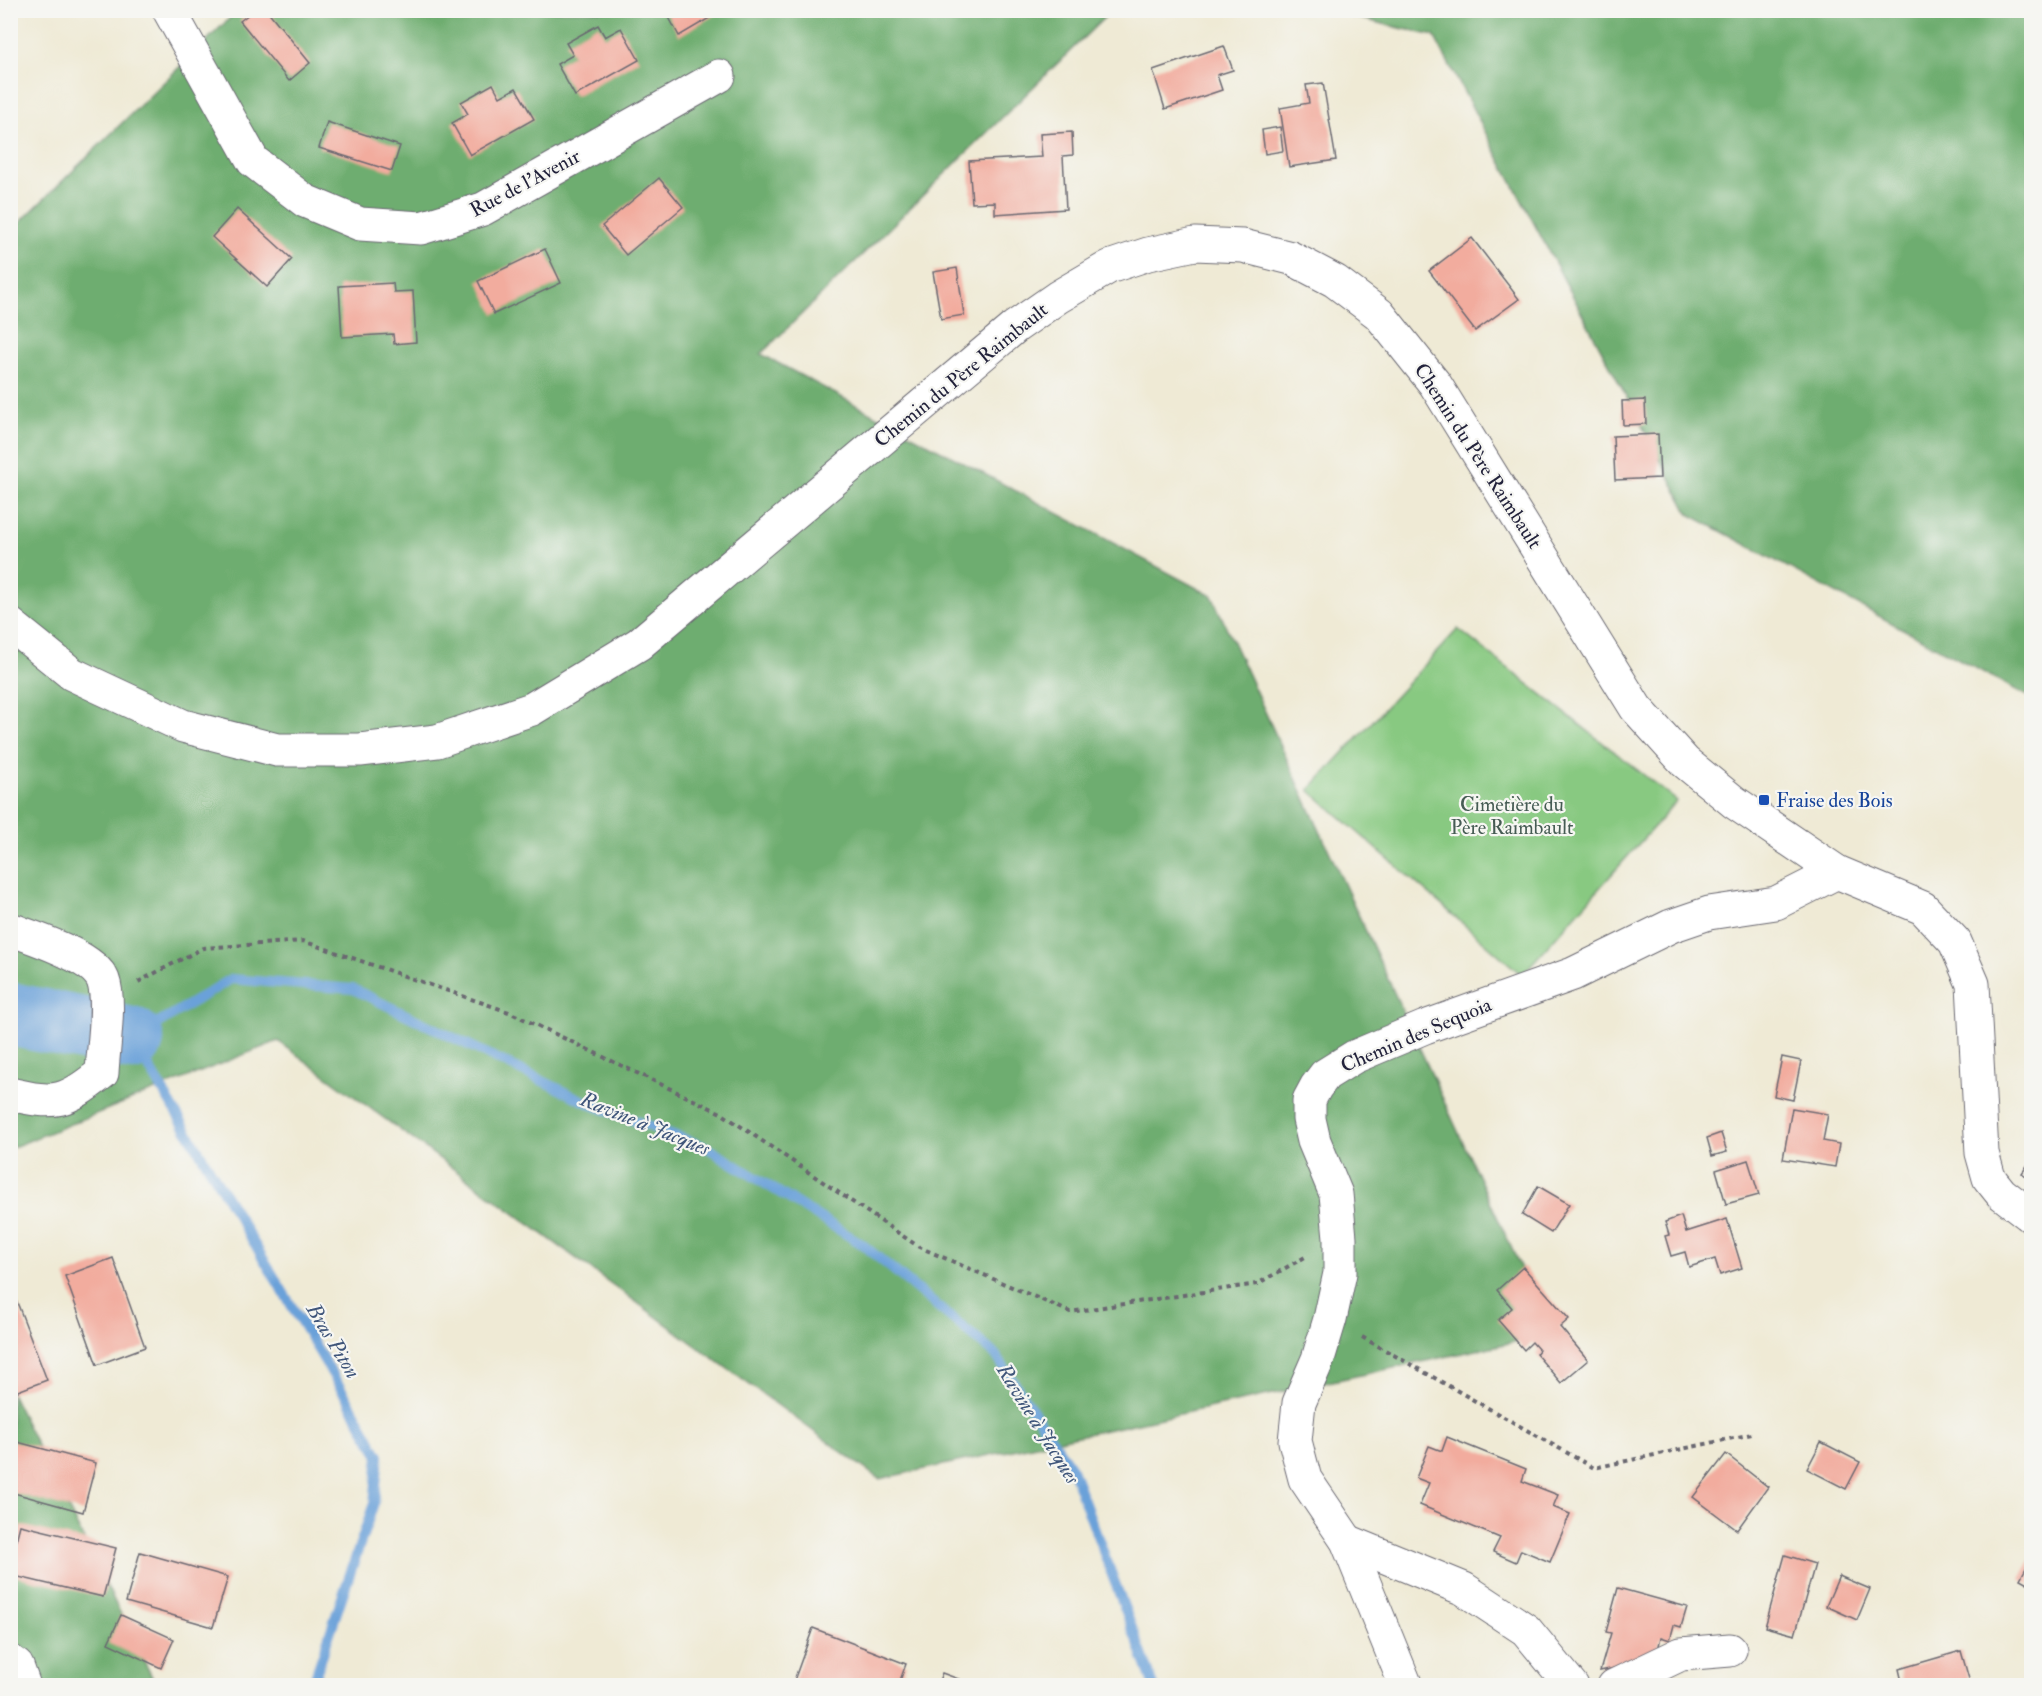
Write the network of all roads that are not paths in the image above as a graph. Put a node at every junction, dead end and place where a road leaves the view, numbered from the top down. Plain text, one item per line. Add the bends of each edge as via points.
1 (169, 10) edge
2 (719, 76) dead end
3 (10, 624) edge
4 (1837, 872) junction
5 (10, 929) edge
6 (10, 1094) edge
7 (2031, 1217) edge
8 (1347, 1541) junction
9 (1730, 1650) dead end
10 (10, 1662) edge
11 (24, 1686) edge
12 (1406, 1686) edge
13 (1572, 1686) edge
14 (1614, 1686) edge

1 - 2 street, Rue de l'Avenir via 253,161 305,201 360,224 421,228 483,209
3 - 4 street, Chemin du Père Raimbault via 72,674 183,726 277,750 360,750 436,741 532,709 639,644 1006,335 1058,297 1109,267 1148,254 1195,244 1243,246 1291,258 1335,281 1379,314 1435,384 1636,708 1693,769
4 - 7 street, Chemin du Père Raimbault via 1923,908 1955,942 1973,984 1982,1153 1989,1178
4 - 8 street, Chemin des Sequoia via 1776,903 1709,913 1671,926 1573,974 1425,1027 1337,1066 1316,1087 1309,1100 1309,1119 1336,1194 1340,1273 1318,1359 1299,1403 1294,1441 1305,1479
5 - 6 street via 85,961 102,979 106,999 102,1073 78,1092 61,1099 38,1101
8 - 12 street, Chemin des Sequoia
8 - 13 street via 1464,1588 1526,1630
9 - 14 street via 1681,1654
10 - 11 street via 17,1666

